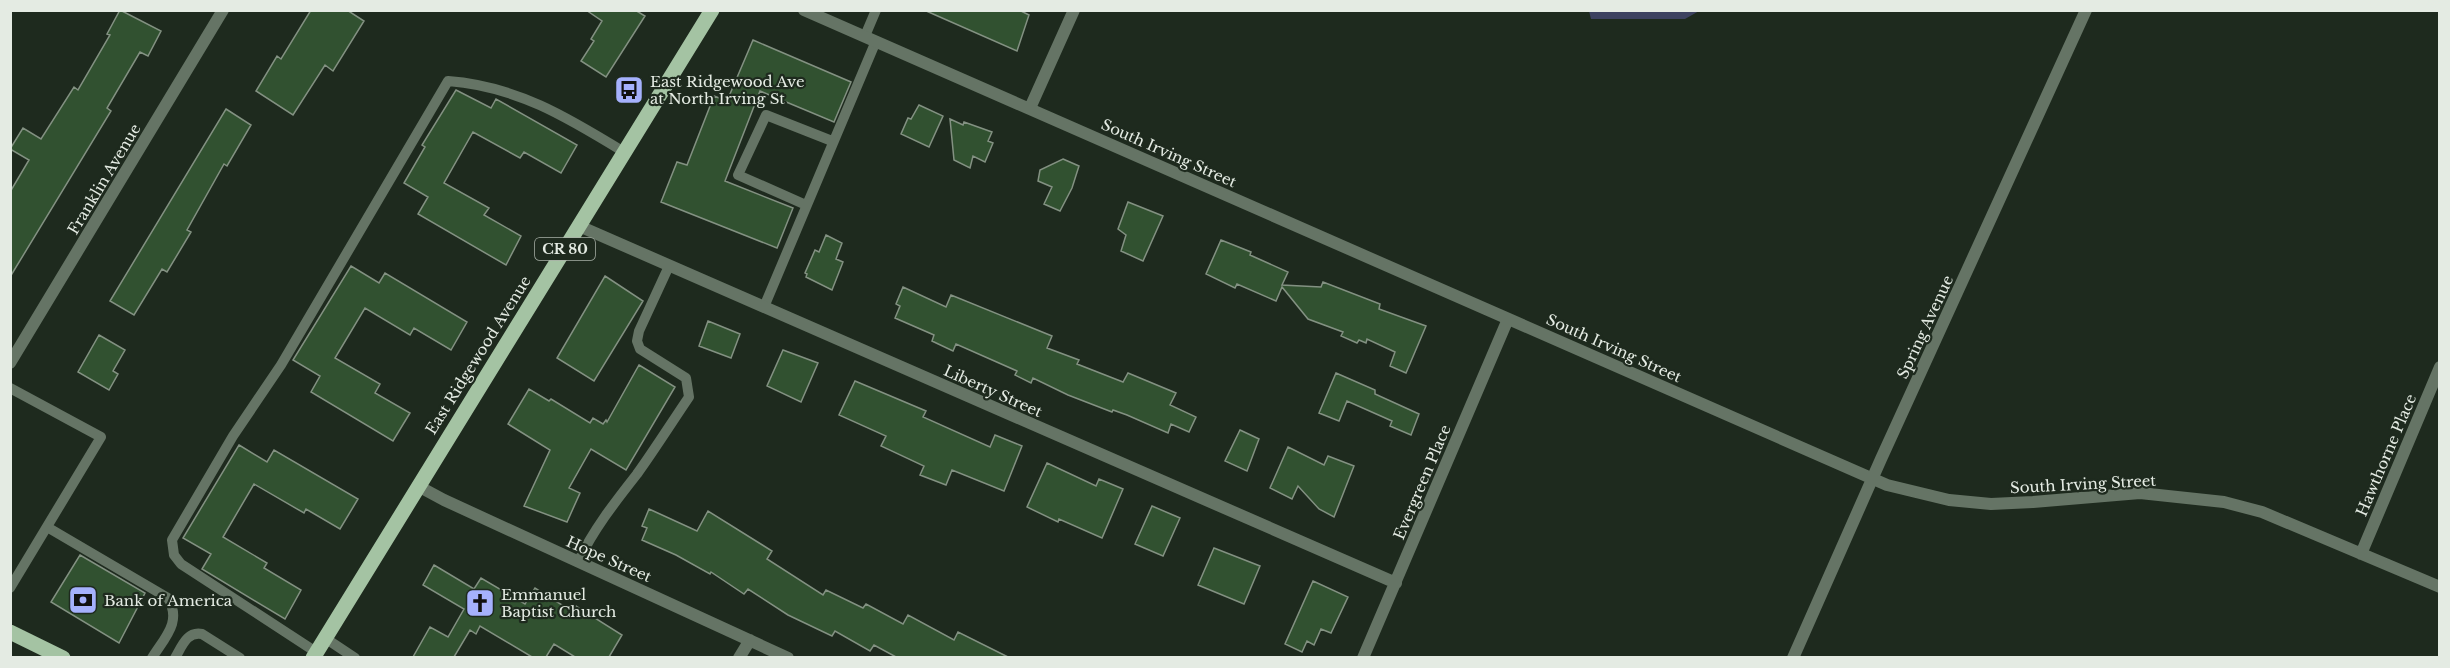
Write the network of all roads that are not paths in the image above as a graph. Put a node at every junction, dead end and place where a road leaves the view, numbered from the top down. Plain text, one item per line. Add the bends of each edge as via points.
1 (223, 10) edge
2 (712, 10) edge
3 (804, 10) edge
4 (876, 10) edge
5 (1074, 10) edge
6 (2086, 10) edge
7 (870, 38) junction
8 (1030, 108) junction
9 (832, 141) junction
10 (624, 152) junction
11 (806, 205) junction
12 (579, 226) junction
13 (669, 266) junction
14 (764, 307) junction
15 (1508, 319) junction
16 (10, 363) edge
17 (2439, 368) edge
18 (10, 388) edge
19 (1872, 479) junction
20 (418, 486) junction
21 (47, 527) junction
22 (2361, 554) junction
23 (578, 562) junction
24 (1396, 583) junction
25 (2439, 587) edge
26 (10, 588) edge
27 (10, 632) edge
28 (325, 638) junction
29 (750, 640) junction
30 (315, 655) edge
31 (63, 657) edge
32 (152, 657) edge
33 (175, 657) edge
34 (240, 657) edge
35 (356, 657) edge
36 (739, 657) edge
37 (788, 657) edge
38 (1363, 657) edge
39 (1793, 657) edge

1 - 16 street, Franklin Avenue
2 - 10 main road, East Ridgewood Avenue / CR 80
3 - 7 street, South Irving Street
4 - 7 lane
5 - 8 street
6 - 19 street, Spring Avenue
7 - 8 street, South Irving Street
7 - 9 lane
8 - 15 street, South Irving Street
9 - 11 lane
9 - 11 lane via 766,115 738,175
10 - 12 main road, East Ridgewood Avenue / CR 80
10 - 30 lane via 561,114 521,96 478,83 448,81 281,365 233,436 172,540 174,555 181,564
11 - 14 lane
12 - 13 street, Liberty Street
12 - 20 main road, East Ridgewood Avenue / CR 80
13 - 14 street, Liberty Street
13 - 23 lane via 637,341 640,349 686,378 690,397 615,501
14 - 24 street, Liberty Street
15 - 19 street, South Irving Street
15 - 24 street, Evergreen Place
17 - 22 street, Hawthorne Place
18 - 21 lane via 101,436
19 - 22 street, South Irving Street via 1938,498 1991,504 2140,493 2224,502 2262,513
19 - 39 street, Spring Avenue
20 - 23 street, Hope Street
20 - 28 main road, East Ridgewood Avenue / CR 80
21 - 26 lane
21 - 32 lane via 168,598 174,609 172,625
22 - 25 street, South Irving Street
23 - 29 street, Hope Street
24 - 38 street, Evergreen Place
27 - 31 main road
28 - 30 main road, East Ridgewood Avenue / CR 80
28 - 35 lane
29 - 36 street
29 - 37 street, Hope Street
33 - 34 lane via 188,637 196,633

